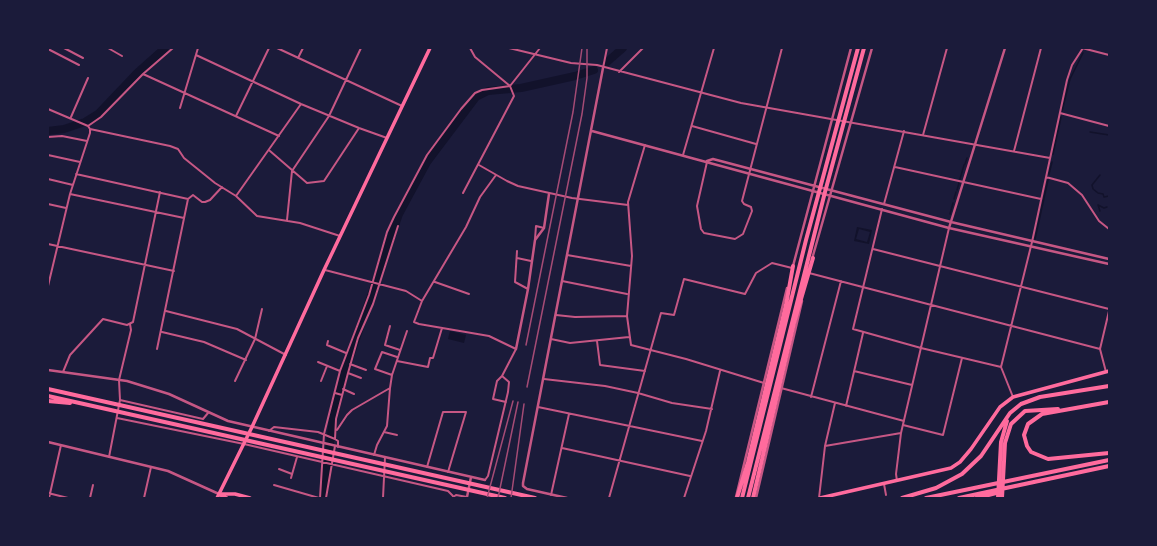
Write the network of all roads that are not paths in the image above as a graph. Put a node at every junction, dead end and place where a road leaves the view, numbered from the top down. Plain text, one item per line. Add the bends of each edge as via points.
1 (55, 48) edge
2 (64, 48) edge
3 (108, 48) edge
4 (173, 48) edge
5 (198, 48) edge
6 (268, 48) edge
7 (277, 48) edge
8 (303, 48) edge
9 (361, 48) edge
10 (430, 48) edge
11 (470, 48) edge
12 (509, 48) edge
13 (540, 48) edge
14 (607, 48) edge
15 (643, 48) edge
16 (714, 48) edge
17 (782, 48) edge
18 (851, 48) edge
19 (858, 48) edge
20 (864, 48) edge
21 (872, 48) edge
22 (947, 48) edge
23 (1004, 48) edge
24 (1041, 48) edge
25 (1083, 48) edge
26 (48, 49) edge
27 (53, 52) junction
28 (196, 55) junction
29 (534, 55) junction
30 (1109, 55) edge
31 (122, 56) dead end
32 (83, 58) dead end
33 (298, 58) junction
34 (79, 65) dead end
35 (603, 68) junction
36 (619, 72) junction
37 (143, 74) junction
38 (88, 78) dead end
39 (346, 80) junction
40 (252, 81) junction
41 (510, 86) junction
42 (183, 92) junction
43 (702, 92) junction
44 (301, 104) junction
45 (402, 106) junction
46 (766, 107) junction
47 (180, 108) dead end
48 (48, 109) edge
49 (1060, 113) junction
50 (236, 116) junction
51 (329, 116) junction
52 (71, 118) junction
53 (832, 118) junction
54 (852, 121) junction
55 (88, 126) junction
56 (692, 126) junction
57 (1109, 126) edge
58 (359, 128) junction
59 (90, 129) junction
60 (592, 131) junction
61 (904, 131) junction
62 (923, 135) junction
63 (279, 136) junction
64 (48, 137) edge
65 (387, 138) junction
66 (87, 141) junction
67 (756, 144) junction
68 (975, 144) junction
69 (645, 145) junction
70 (270, 151) junction
71 (1014, 151) junction
72 (48, 155) edge
73 (683, 155) junction
74 (1050, 158) junction
75 (707, 161) junction
76 (80, 162) junction
77 (479, 164) junction
78 (895, 167) junction
79 (749, 169) junction
80 (292, 171) junction
81 (76, 174) junction
82 (748, 174) junction
83 (496, 175) junction
84 (1046, 177) junction
85 (48, 179) edge
86 (964, 182) junction
87 (73, 185) junction
88 (813, 185) junction
89 (222, 187) junction
90 (832, 190) junction
91 (812, 191) junction
92 (160, 192) junction
93 (463, 193) dead end
94 (70, 194) junction
95 (550, 194) junction
96 (236, 196) junction
97 (830, 196) junction
98 (579, 198) junction
99 (188, 199) junction
100 (1041, 199) junction
101 (48, 204) edge
102 (884, 204) junction
103 (628, 205) junction
104 (66, 208) junction
105 (882, 210) junction
106 (156, 212) junction
107 (184, 218) junction
108 (286, 220) junction
109 (951, 222) junction
110 (398, 226) dead end
111 (544, 228) junction
112 (950, 228) junction
113 (1109, 230) edge
114 (340, 236) junction
115 (535, 240) junction
116 (1032, 242) junction
117 (48, 244) edge
118 (56, 246) junction
119 (1031, 248) junction
120 (873, 249) junction
121 (517, 251) dead end
122 (568, 255) junction
123 (517, 258) junction
124 (813, 258) junction
125 (1109, 259) edge
126 (531, 261) junction
127 (1109, 264) edge
128 (145, 265) junction
129 (631, 266) junction
130 (940, 266) junction
131 (792, 267) junction
132 (324, 270) junction
133 (174, 271) junction
134 (809, 272) junction
135 (562, 281) junction
136 (842, 281) junction
137 (374, 282) junction
138 (435, 282) junction
139 (379, 283) junction
140 (48, 286) edge
141 (864, 287) junction
142 (1021, 287) junction
143 (528, 289) junction
144 (469, 294) dead end
145 (627, 294) junction
146 (422, 301) junction
147 (932, 306) junction
148 (262, 309) dead end
149 (1109, 310) edge
150 (166, 311) junction
151 (556, 315) junction
152 (627, 316) junction
153 (130, 324) junction
154 (390, 326) dead end
155 (1011, 327) junction
156 (442, 328) junction
157 (407, 330) dead end
158 (162, 332) junction
159 (863, 333) junction
160 (629, 338) junction
161 (255, 339) junction
162 (551, 339) junction
163 (597, 340) junction
164 (328, 341) dead end
165 (921, 348) junction
166 (157, 349) dead end
167 (1100, 349) junction
168 (400, 350) junction
169 (516, 350) junction
170 (651, 350) junction
171 (346, 353) junction
172 (286, 355) junction
173 (962, 358) junction
174 (397, 359) junction
175 (246, 360) junction
176 (318, 362) dead end
177 (350, 364) junction
178 (327, 366) junction
179 (1001, 367) junction
180 (48, 370) edge
181 (366, 370) dead end
182 (340, 371) junction
183 (645, 371) junction
184 (720, 371) junction
185 (854, 371) junction
186 (1108, 371) edge
187 (62, 373) junction
188 (348, 373) junction
189 (392, 374) junction
190 (502, 376) junction
191 (361, 378) dead end
192 (544, 379) junction
193 (119, 380) junction
194 (235, 381) dead end
195 (320, 381) dead end
196 (764, 383) junction
197 (912, 385) junction
198 (1108, 386) edge
199 (48, 388) edge
200 (390, 388) junction
201 (782, 388) junction
202 (343, 389) junction
203 (335, 393) junction
204 (638, 393) junction
205 (354, 394) dead end
206 (342, 395) junction
207 (48, 396) edge
208 (811, 397) junction
209 (1012, 397) junction
210 (120, 400) junction
211 (48, 401) edge
212 (506, 402) junction
213 (1109, 402) edge
214 (835, 403) junction
215 (86, 405) junction
216 (846, 406) junction
217 (538, 408) junction
218 (1016, 408) junction
219 (1068, 408) junction
220 (712, 409) junction
221 (208, 413) junction
222 (569, 414) junction
223 (117, 418) junction
224 (904, 421) junction
225 (903, 425) junction
226 (629, 426) junction
227 (252, 427) junction
228 (268, 431) junction
229 (337, 431) junction
230 (384, 432) junction
231 (901, 433) junction
232 (324, 434) junction
233 (398, 435) dead end
234 (335, 438) junction
235 (702, 441) junction
236 (48, 442) edge
237 (244, 444) junction
238 (324, 444) junction
239 (61, 445) junction
240 (825, 446) junction
241 (337, 447) junction
242 (562, 448) junction
243 (1109, 453) edge
244 (374, 455) junction
245 (109, 457) junction
246 (297, 457) junction
247 (385, 457) junction
248 (1109, 460) edge
249 (619, 461) junction
250 (321, 463) junction
251 (332, 465) junction
252 (284, 466) dead end
253 (1109, 466) edge
254 (151, 467) junction
255 (427, 467) junction
256 (279, 469) dead end
257 (283, 471) junction
258 (448, 472) junction
259 (292, 474) junction
260 (690, 476) junction
261 (384, 477) junction
262 (471, 477) junction
263 (291, 478) dead end
264 (485, 480) joint
265 (897, 481) junction
266 (884, 483) junction
267 (274, 484) dead end
268 (93, 485) dead end
269 (532, 491) junction
270 (989, 493) junction
271 (49, 494) edge
272 (551, 495) junction
273 (886, 495) dead end
274 (218, 496) edge
275 (453, 497) edge
276 (49, 498) edge
277 (68, 498) edge
278 (90, 498) edge
279 (144, 498) edge
280 (227, 498) edge
281 (250, 498) edge
282 (319, 498) edge
283 (326, 498) edge
284 (383, 498) edge
285 (467, 498) edge
286 (505, 498) edge
287 (530, 498) edge
288 (535, 498) edge
289 (567, 498) edge
290 (609, 498) edge
291 (684, 498) edge
292 (736, 498) edge
293 (742, 498) edge
294 (748, 498) edge
295 (755, 498) edge
296 (820, 498) edge
297 (902, 498) edge
298 (926, 498) edge
299 (959, 498) edge
300 (977, 498) edge
301 (998, 498) edge
302 (1002, 498) edge

1 - 27 street
2 - 32 street
3 - 31 street
4 - 37 street
5 - 28 street
6 - 40 street
7 - 33 street
8 - 33 street
9 - 39 street
10 - 45 main road
11 - 41 street via 475,57
12 - 29 street
13 - 29 street
14 - 35 street
15 - 36 street
16 - 43 street
17 - 46 street
18 - 53 street
19 - 293 highway via 806,240
20 - 294 highway via 823,199
21 - 54 street
22 - 62 street
23 - 68 street
24 - 71 street
25 - 30 street
25 - 49 street via 1068,74
26 - 27 street
27 - 34 street
28 - 40 street
28 - 42 street
29 - 35 street
29 - 41 street
33 - 39 street
35 - 36 street
35 - 60 street
36 - 43 street
37 - 42 street
37 - 55 street via 101,117
38 - 52 street
39 - 45 street
39 - 51 street
40 - 44 street
40 - 50 street
41 - 77 street via 514,96
41 - 137 street via 492,87 475,93 427,155 387,232
42 - 47 street
42 - 50 street
43 - 46 street
43 - 56 street
44 - 51 street
44 - 63 street
45 - 65 main road
46 - 53 street
46 - 67 street
48 - 52 street
49 - 57 street
49 - 74 street
50 - 63 street
51 - 58 street
51 - 80 street
52 - 55 street
53 - 54 street
53 - 88 street
54 - 61 street
54 - 90 street
55 - 59 street
56 - 67 street
56 - 73 street
58 - 65 street
58 - 80 street via 324,181 307,183
59 - 66 street
59 - 89 street via 178,149 184,158
60 - 69 street
60 - 98 street
61 - 62 street
61 - 78 street
62 - 68 street
63 - 70 street
64 - 66 street via 62,136
65 - 114 main road
66 - 76 street
67 - 79 street
68 - 71 street
68 - 86 street
69 - 73 street
69 - 103 street
70 - 80 street
70 - 96 street
71 - 74 street
72 - 76 street
73 - 75 street
74 - 84 street
75 - 79 street via 713,159
75 - 82 street
75 - 82 street via 697,206 704,233 735,239 743,234 752,211 742,201
76 - 81 street
77 - 83 street
77 - 93 street
78 - 86 street
78 - 102 street
79 - 82 street
79 - 88 street
80 - 108 street
81 - 87 street
81 - 92 street
82 - 91 street
83 - 95 street via 518,186 544,190
83 - 138 street via 480,197
84 - 100 street
84 - 113 street via 1068,183 1082,195 1099,221
85 - 87 street
86 - 100 street
86 - 109 street
87 - 94 street
88 - 90 street
88 - 91 street
89 - 96 street
89 - 99 street via 205,202 193,195
90 - 97 street
90 - 102 street
91 - 97 street
91 - 131 street
92 - 99 street
92 - 106 street
94 - 104 street
94 - 106 street
95 - 98 street
95 - 111 street
96 - 108 street via 257,216
97 - 105 street
97 - 124 street
98 - 103 street
98 - 122 street
99 - 107 street
100 - 116 street
101 - 104 street
102 - 109 street
103 - 129 street
104 - 118 street
105 - 112 street
105 - 120 street
106 - 107 street
106 - 128 street
107 - 133 street
108 - 114 street
109 - 112 street
109 - 116 street
110 - 139 street
111 - 115 street
111 - 115 street via 536,226
112 - 119 street
112 - 130 street
114 - 132 main road
115 - 126 street
116 - 119 street
116 - 125 street
117 - 118 street
118 - 128 street
118 - 140 street
119 - 127 street
119 - 142 street
120 - 130 street
120 - 141 street
121 - 123 street
122 - 129 street
122 - 135 street
123 - 126 street
123 - 143 street via 515,282
124 - 134 street
124 - 295 highway
126 - 143 street
128 - 133 street
128 - 153 street via 133,322
129 - 145 street
130 - 142 street
130 - 147 street
131 - 170 street via 772,263 756,273 745,294 684,279 674,315 661,312
131 - 196 street
131 - 292 highway via 790,287 748,462
132 - 137 street
132 - 172 main road
133 - 150 street
134 - 136 street
134 - 201 street
135 - 145 street
135 - 151 street
136 - 141 street
136 - 208 street
137 - 139 street
137 - 171 street
138 - 144 street
138 - 146 street
139 - 146 street via 406,291
139 - 177 street
141 - 147 street
141 - 159 street via 854,329
142 - 149 street
142 - 155 street
143 - 169 street
145 - 152 street
146 - 156 street via 414,322
147 - 155 street
147 - 165 street
148 - 161 street
149 - 167 street
150 - 158 street
150 - 161 street via 237,329
151 - 152 street
151 - 162 street
152 - 160 street
153 - 187 street via 103,319 70,355
153 - 193 street via 132,330
154 - 168 street via 386,345
155 - 167 street
155 - 179 street
156 - 169 street via 489,336
156 - 174 street via 428,367
157 - 168 street
158 - 166 street
158 - 175 street via 204,342
159 - 165 street
159 - 185 street
160 - 163 street
160 - 170 street via 631,345
161 - 172 street
161 - 175 street
162 - 163 street via 570,343
162 - 192 street
163 - 183 street via 600,365
164 - 171 street via 327,345
165 - 173 street
165 - 197 street
167 - 186 street
168 - 174 street
169 - 190 street
170 - 183 street
170 - 184 street
171 - 182 street
172 - 227 main road
173 - 179 street
173 - 225 street via 944,435
174 - 189 street
174 - 189 street via 382,352 375,369
175 - 194 street
176 - 178 street
177 - 181 street
177 - 188 street
178 - 182 street
178 - 195 street
179 - 209 street
180 - 187 street
182 - 203 street
183 - 204 street
184 - 196 street
184 - 220 street
185 - 197 street
185 - 216 street
186 - 209 main road
187 - 193 street
188 - 191 street
188 - 202 street
189 - 200 street
190 - 212 street via 509,382
190 - 212 street via 497,381 493,399
192 - 204 street via 605,386
192 - 217 street
193 - 210 street
193 - 221 street via 169,394
196 - 201 street
196 - 292 street
197 - 224 street
198 - 218 highway via 1040,397
199 - 288 highway
200 - 229 street via 352,410
200 - 230 street via 387,426
201 - 208 street
201 - 295 street
202 - 205 street
202 - 206 street
203 - 206 street
203 - 232 street
204 - 220 street via 672,403
204 - 226 street
206 - 229 street via 336,419
207 - 215 highway
208 - 214 street
209 - 265 main road via 1000,407 960,462 945,470
210 - 221 street via 203,419
210 - 223 street
211 - 215 highway
212 - 264 street
213 - 219 highway
214 - 216 street
214 - 240 street
215 - 286 highway
216 - 224 street
217 - 222 street
217 - 269 street via 523,483 523,486
218 - 297 highway via 981,456 962,474 936,488
218 - 301 highway via 1002,437
219 - 243 highway via 1042,414 1028,424 1024,439 1031,452 1038,457 1053,460
219 - 302 highway via 1030,410 1021,413 1011,424 1005,443
220 - 235 street
221 - 227 street
222 - 226 street
222 - 242 street
223 - 237 street
223 - 245 street
224 - 225 street
225 - 231 street
226 - 235 street
226 - 249 street
227 - 228 street
227 - 237 main road
228 - 232 street via 274,427
228 - 238 street
229 - 234 street
230 - 233 street
230 - 244 street
231 - 240 street
231 - 265 street
232 - 234 street
232 - 238 street
234 - 241 street via 338,441
235 - 260 street
236 - 239 street
237 - 246 street
237 - 274 main road
238 - 241 street
238 - 250 street
239 - 245 street
239 - 271 street
240 - 296 street
241 - 244 street
241 - 251 street
242 - 249 street
242 - 272 street
244 - 247 street
245 - 254 street
246 - 250 street
246 - 259 street
247 - 255 street
247 - 261 street
248 - 298 highway
249 - 260 street
249 - 290 street
250 - 251 street
250 - 282 street via 323,472
251 - 261 street
251 - 283 street
252 - 257 street
253 - 270 highway
254 - 274 street via 168,471
254 - 279 street
255 - 258 street
255 - 258 street via 443,412 466,412
256 - 257 street
257 - 259 street
258 - 262 street
259 - 263 street
260 - 291 street
261 - 275 street via 448,491
261 - 284 street
262 - 264 street
262 - 285 street
265 - 266 main road
266 - 273 street
266 - 296 main road
267 - 282 street
268 - 278 street
269 - 272 street
269 - 287 street
270 - 299 highway
270 - 300 highway
271 - 276 street
271 - 277 street
272 - 289 street
274 - 280 main road
274 - 281 main road via 235,494
275 - 285 street

